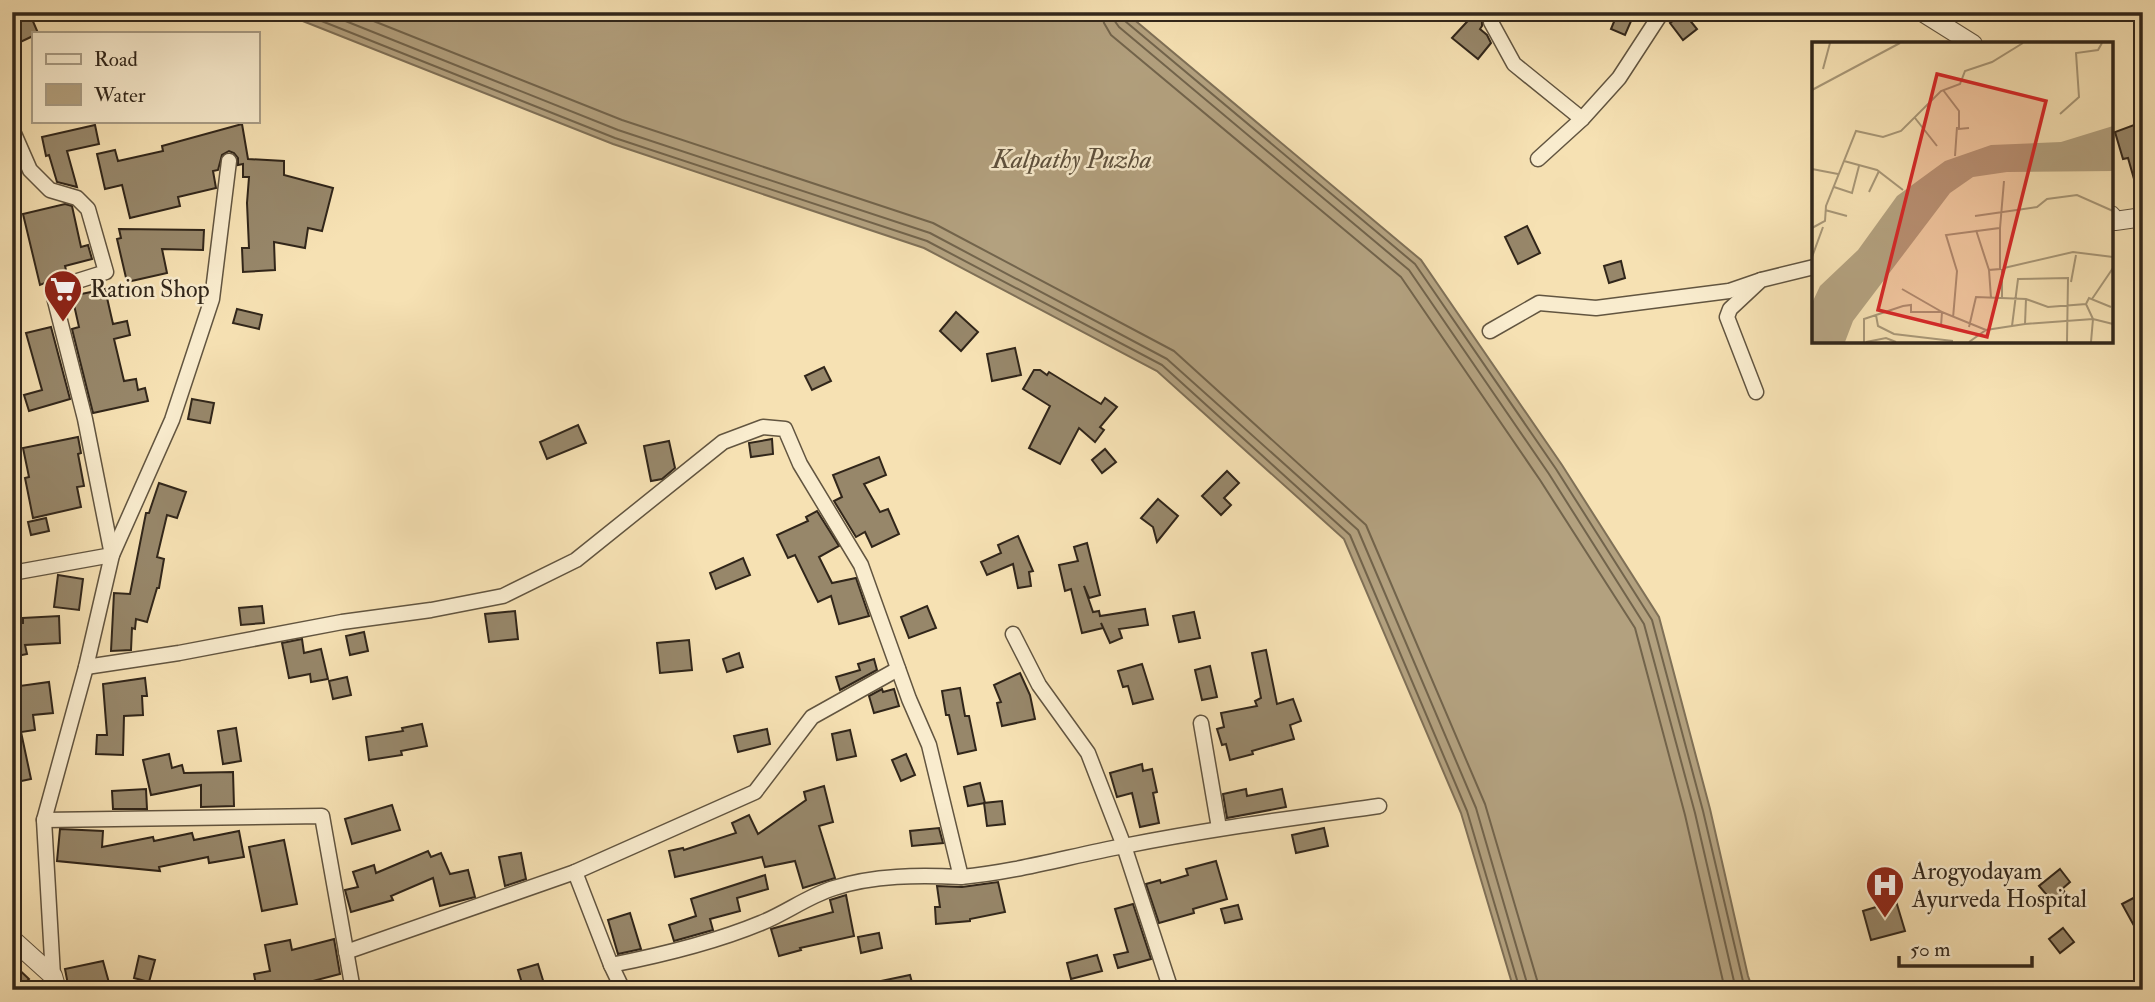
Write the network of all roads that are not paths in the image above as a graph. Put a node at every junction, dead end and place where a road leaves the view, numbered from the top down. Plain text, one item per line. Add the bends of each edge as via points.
1 (1662, 12) edge
2 (1922, 12) edge
3 (1491, 22) dead end
4 (1970, 42) edge
5 (1582, 119) junction
6 (12, 129) edge
7 (1538, 159) dead end
8 (229, 161) dead end
9 (2143, 217) edge
10 (2113, 218) edge
11 (1812, 267) edge
12 (1761, 280) junction
13 (1490, 331) dead end
14 (1756, 392) dead end
15 (112, 555) junction
16 (12, 573) edge
17 (1013, 634) dead end
18 (86, 667) junction
19 (898, 669) junction
20 (1201, 723) dead end
21 (1379, 806) dead end
22 (44, 820) junction
23 (1219, 828) junction
24 (1124, 846) junction
25 (575, 872) junction
26 (961, 877) junction
27 (12, 939) edge
28 (346, 952) junction
29 (611, 965) junction
30 (55, 983) edge
31 (353, 990) edge
32 (623, 990) edge
33 (1171, 990) edge

1 - 5 street via 1619,78
2 - 4 street
3 - 5 street via 1514,64
5 - 7 street
6 - 15 street via 30,170 50,190 77,198 88,209 106,272 52,289 85,419
8 - 15 street via 212,299 172,420
9 - 10 street
11 - 12 street
12 - 13 street via 1729,291 1596,308 1539,303
12 - 14 street via 1727,317
15 - 16 street
15 - 18 street
17 - 24 street via 1039,685 1088,753
18 - 19 street via 503,596 576,560 723,442 763,427 785,429 800,464 861,565
18 - 22 street
19 - 25 street via 813,717 755,793
19 - 26 street via 929,746
20 - 23 street
21 - 23 street
22 - 28 street via 322,816
22 - 30 street
23 - 24 street
24 - 26 street
24 - 33 street
25 - 28 street
25 - 29 street
26 - 29 street via 882,878 833,888 762,923 672,953
27 - 30 street
28 - 31 street
29 - 32 street

